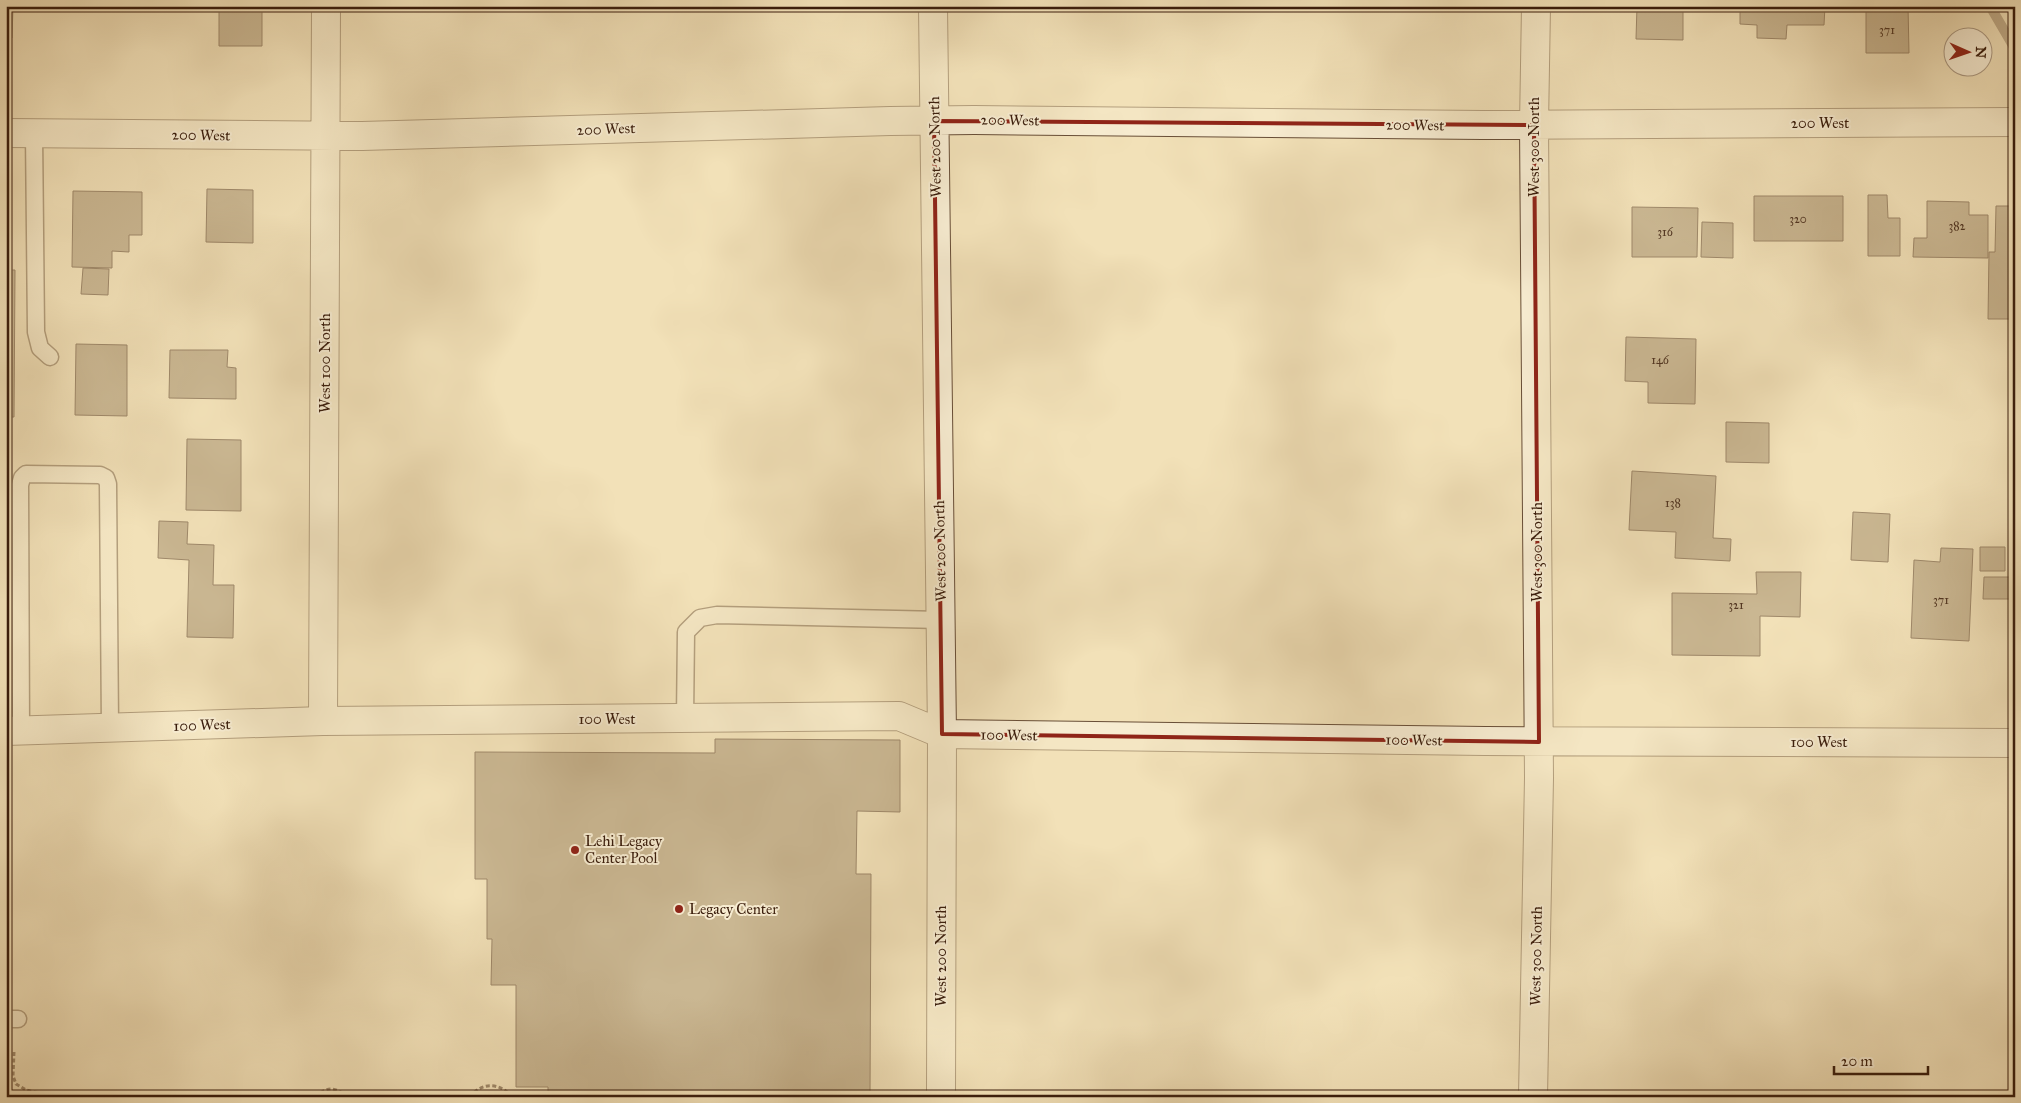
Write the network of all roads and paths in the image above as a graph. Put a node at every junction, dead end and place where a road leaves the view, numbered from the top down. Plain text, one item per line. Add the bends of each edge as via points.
1 (326, 6) edge
2 (933, 6) edge
3 (1536, 6) edge
4 (934, 120) junction
5 (2015, 122) edge
6 (1534, 125) junction
7 (6, 133) edge
8 (34, 133) junction
9 (326, 136) junction
10 (50, 357) dead end
11 (941, 620) junction
12 (684, 718) junction
13 (323, 721) junction
14 (110, 727) junction
15 (14, 730) edge
16 (942, 734) junction
17 (1539, 742) junction
18 (2015, 743) edge
19 (14, 1052) dead end
20 (59, 1097) edge
21 (316, 1097) edge
22 (347, 1097) edge
23 (470, 1097) edge
24 (512, 1097) edge
25 (941, 1097) edge
26 (1534, 1097) edge

1 - 9 street, West 100 North
2 - 4 street, West 200 North
3 - 6 street, West 300 North
4 - 6 street, 200 West
4 - 9 street, 200 West
4 - 11 street, West 200 North
5 - 6 street, 200 West
6 - 17 street, West 300 North
7 - 8 street, 200 West
8 - 9 street, 200 West
8 - 10 lane via 36,332 40,348
9 - 13 street, West 100 North
11 - 12 lane via 717,615 700,618 686,632
11 - 16 street, West 200 North
12 - 13 street, 100 West
12 - 16 street, 100 West via 899,716
13 - 14 street, 100 West
14 - 15 street, 100 West
14 - 15 lane via 108,484 100,475 26,474 20,485
16 - 17 street, 100 West
16 - 25 street, West 200 North
17 - 18 street, 100 West
17 - 26 street, West 300 North
19 - 20 path via 16,1084 26,1090
21 - 22 path via 331,1089
23 - 24 path via 477,1089 492,1085 507,1091

